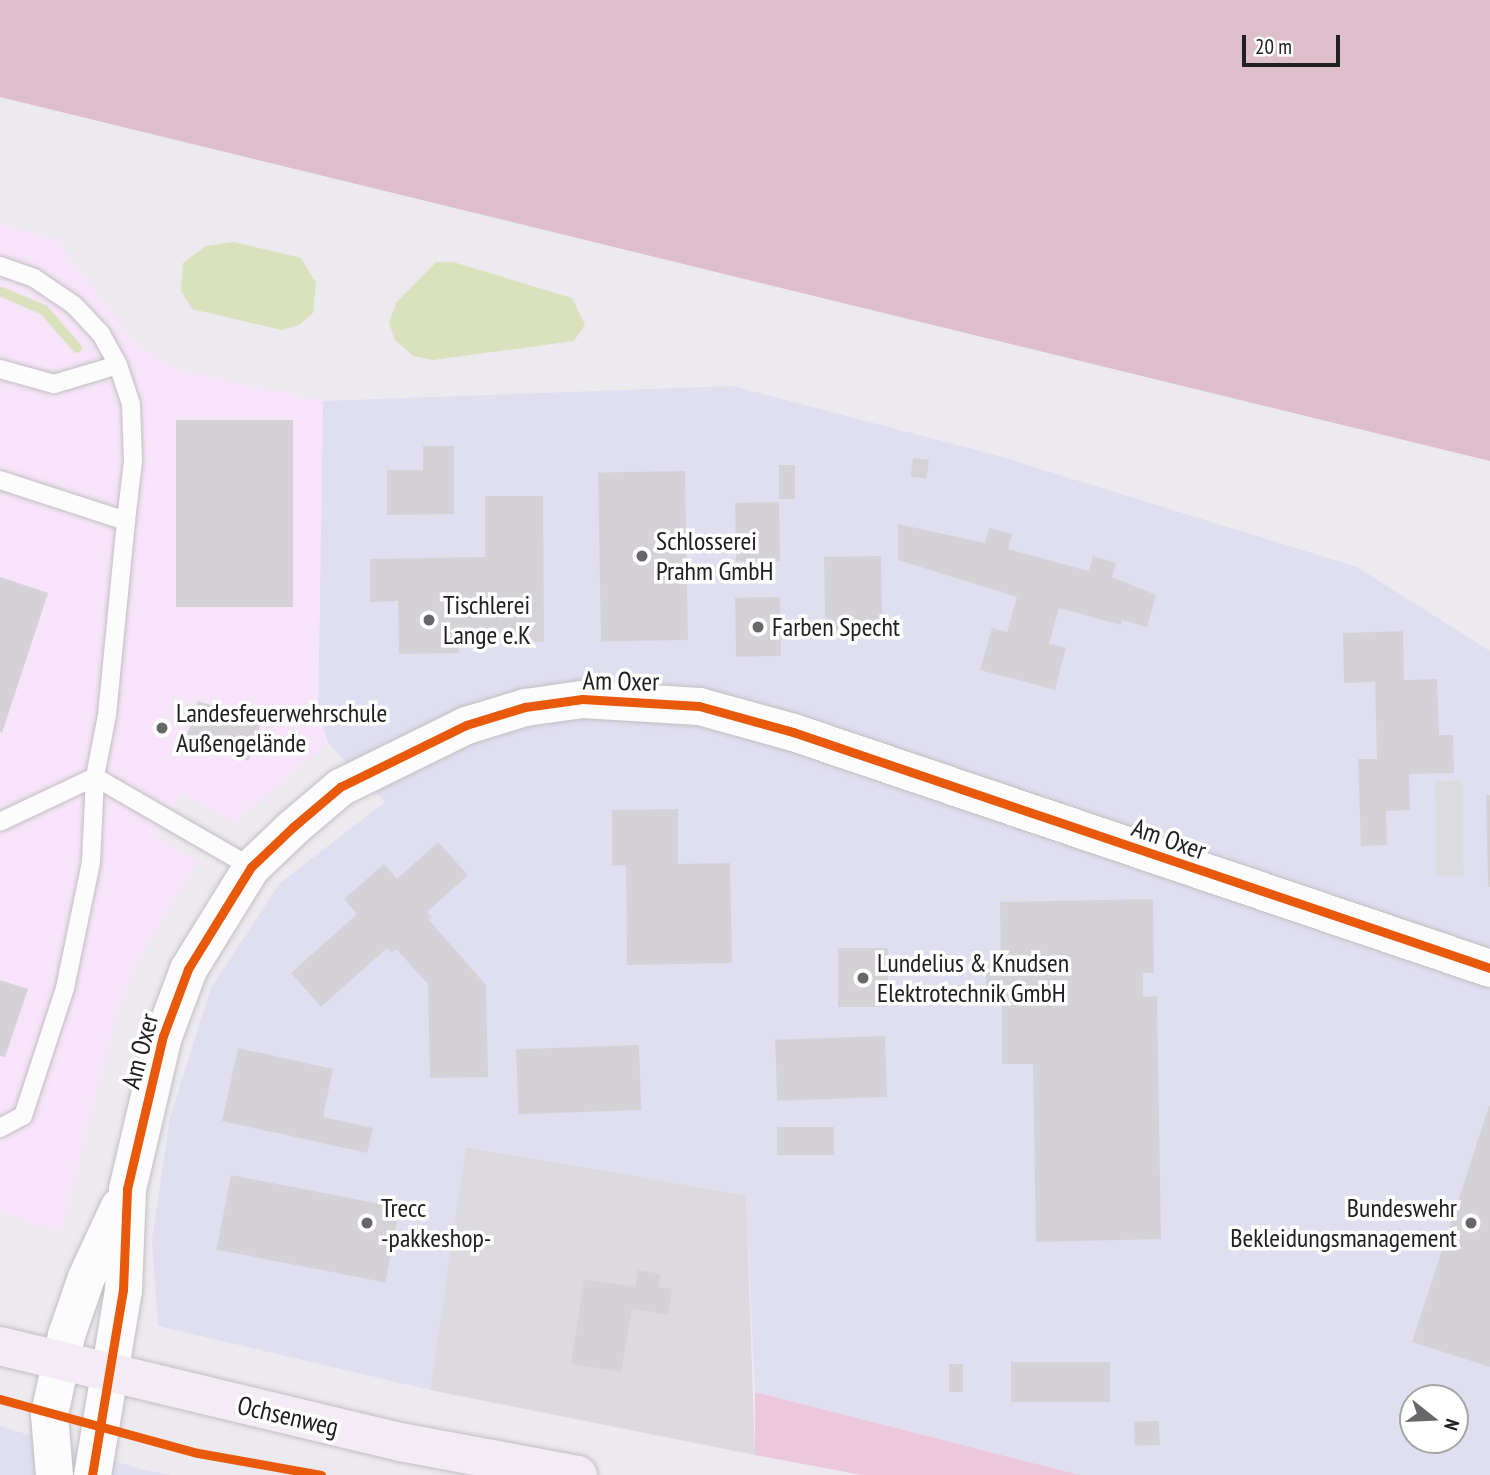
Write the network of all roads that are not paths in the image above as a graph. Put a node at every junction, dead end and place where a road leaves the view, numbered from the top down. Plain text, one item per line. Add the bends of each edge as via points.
1 (0, 266) edge
2 (118, 365) junction
3 (0, 369) edge
4 (0, 480) edge
5 (126, 521) junction
6 (95, 777) junction
7 (0, 822) edge
8 (251, 867) junction
9 (1490, 968) edge
10 (0, 1128) edge
11 (127, 1189) junction
12 (0, 1346) edge
13 (59, 1363) junction
14 (107, 1375) junction
15 (54, 1475) edge
16 (92, 1475) edge
17 (578, 1475) edge

1 - 2 lane via 34,278 74,305 101,334
2 - 3 lane via 54,384
2 - 5 lane via 131,404 134,461
4 - 5 lane
5 - 6 lane via 107,715
6 - 7 lane
6 - 8 lane
6 - 10 lane via 91,862 65,988 23,1116
8 - 9 street, Am Oxer via 340,787 466,725 525,707 582,699 642,700 750,718
8 - 11 street, Am Oxer via 188,969 163,1036
11 - 13 street, Am Oxer via 86,1277
11 - 14 street, Am Oxer via 123,1290
12 - 13 main road, Ochsenweg
13 - 14 main road, Ochsenweg
13 - 15 street, Am Oxer via 49,1414
14 - 16 street, Am Oxer
14 - 17 main road, Ochsenweg via 400,1442

